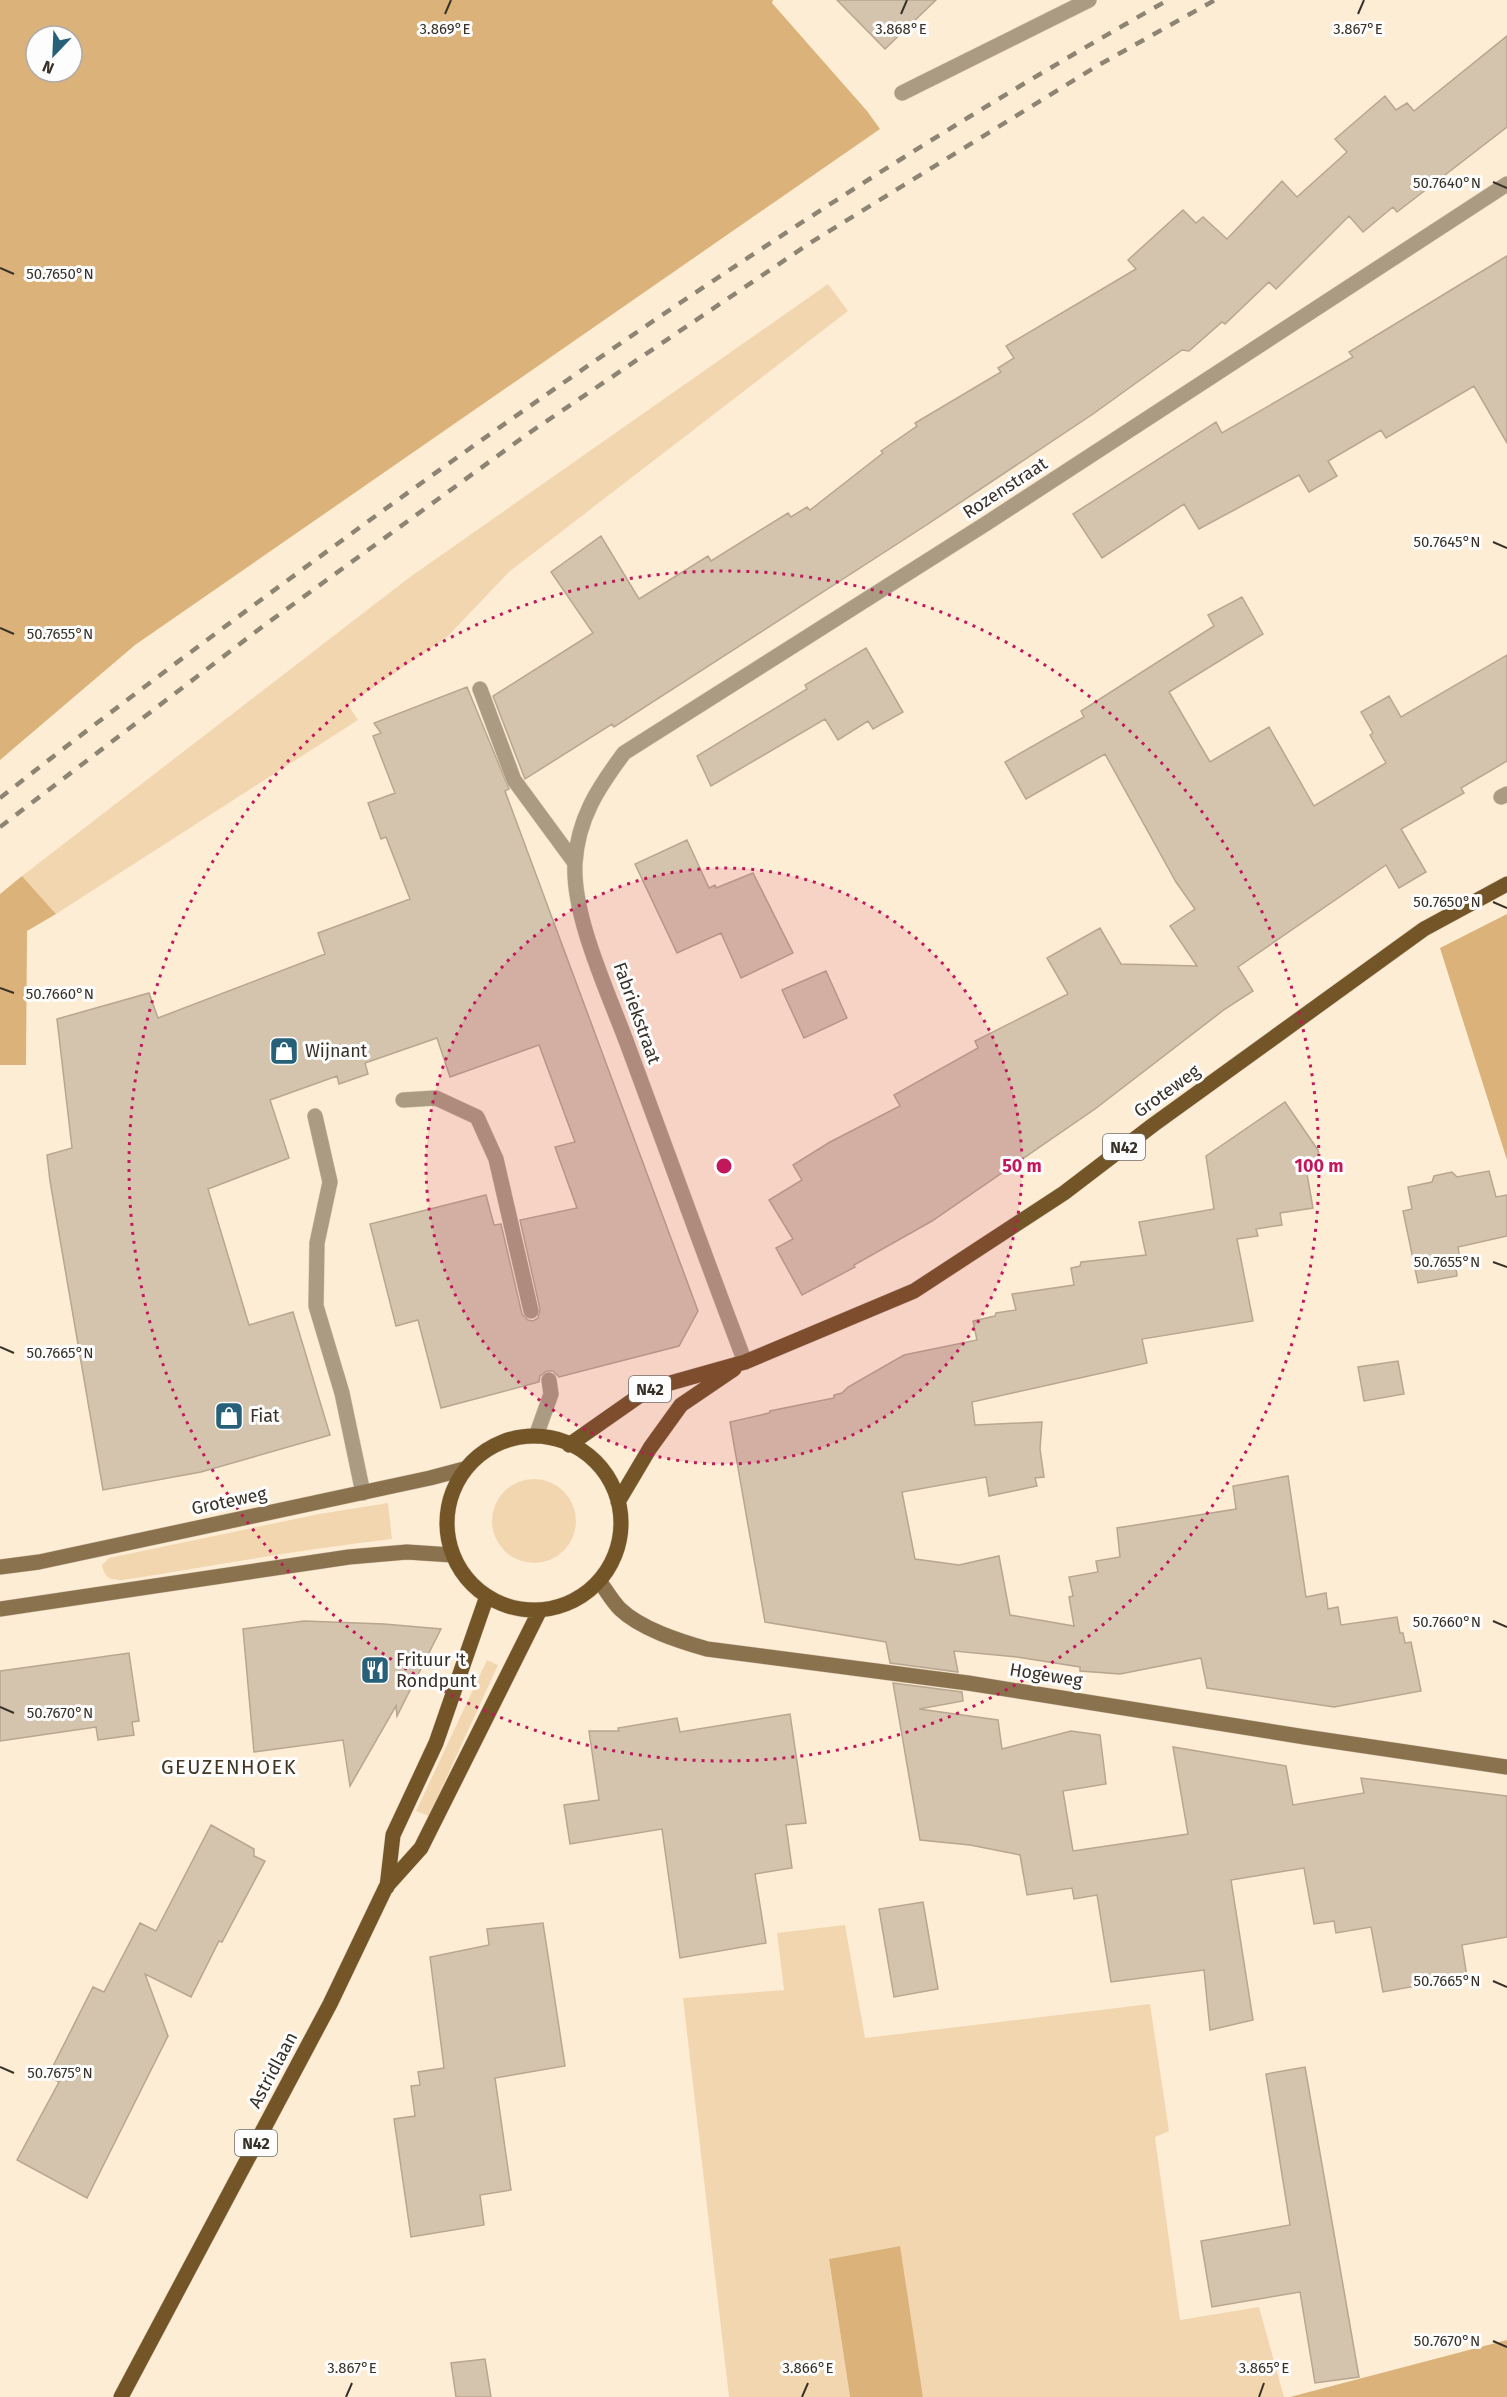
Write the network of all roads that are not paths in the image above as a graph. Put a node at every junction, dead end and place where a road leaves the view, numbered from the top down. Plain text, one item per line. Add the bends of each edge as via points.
1 (1089, 0) edge
2 (902, 93) dead end
3 (1507, 184) edge
4 (480, 689) dead end
5 (575, 863) junction
6 (1507, 884) edge
7 (404, 1100) dead end
8 (315, 1116) dead end
9 (531, 1311) dead end
10 (745, 1362) junction
11 (549, 1380) dead end
12 (536, 1436) junction
13 (569, 1445) junction
14 (464, 1469) junction
15 (363, 1493) junction
16 (618, 1502) junction
17 (452, 1555) junction
18 (0, 1566) edge
19 (600, 1582) junction
20 (487, 1596) junction
21 (0, 1609) edge
22 (540, 1610) junction
23 (1507, 1767) edge
24 (387, 1887) junction
25 (121, 2397) edge

1 - 2 street
3 - 5 street, Rozenstraat via 987,523 624,753 598,789 580,826
4 - 5 street via 514,780
5 - 10 street, Fabriekstraat via 580,912
6 - 10 main road, Groteweg / N42 via 1424,929 1064,1193 923,1284 851,1319
7 - 9 street via 436,1098 477,1117 496,1159
8 - 15 street via 330,1182 317,1243 316,1306 342,1393
10 - 13 main road, Groteweg / N42 via 649,1389
10 - 16 main road, Groteweg / N42 via 681,1405
11 - 12 street via 551,1394
12 - 13 main road, Groteweg
12 - 14 main road, Groteweg via 516,1437 489,1448
13 - 16 main road, Groteweg via 593,1459 608,1477
14 - 15 main road, Groteweg
14 - 17 main road, Groteweg via 449,1498 446,1529
15 - 18 main road, Groteweg via 39,1562
16 - 19 main road, Groteweg via 622,1532 617,1557
17 - 20 main road, Groteweg via 466,1578
17 - 21 main road via 407,1552 349,1557
19 - 22 main road, Groteweg via 576,1598
19 - 23 main road, Hogeweg via 628,1615 673,1639 707,1649 968,1683
20 - 22 main road, Groteweg via 513,1608
20 - 24 main road, Astridlaan / N42 via 436,1743 393,1835
22 - 24 main road, Astridlaan / N42 via 421,1848
24 - 25 main road, Astridlaan / N42 via 330,2004

